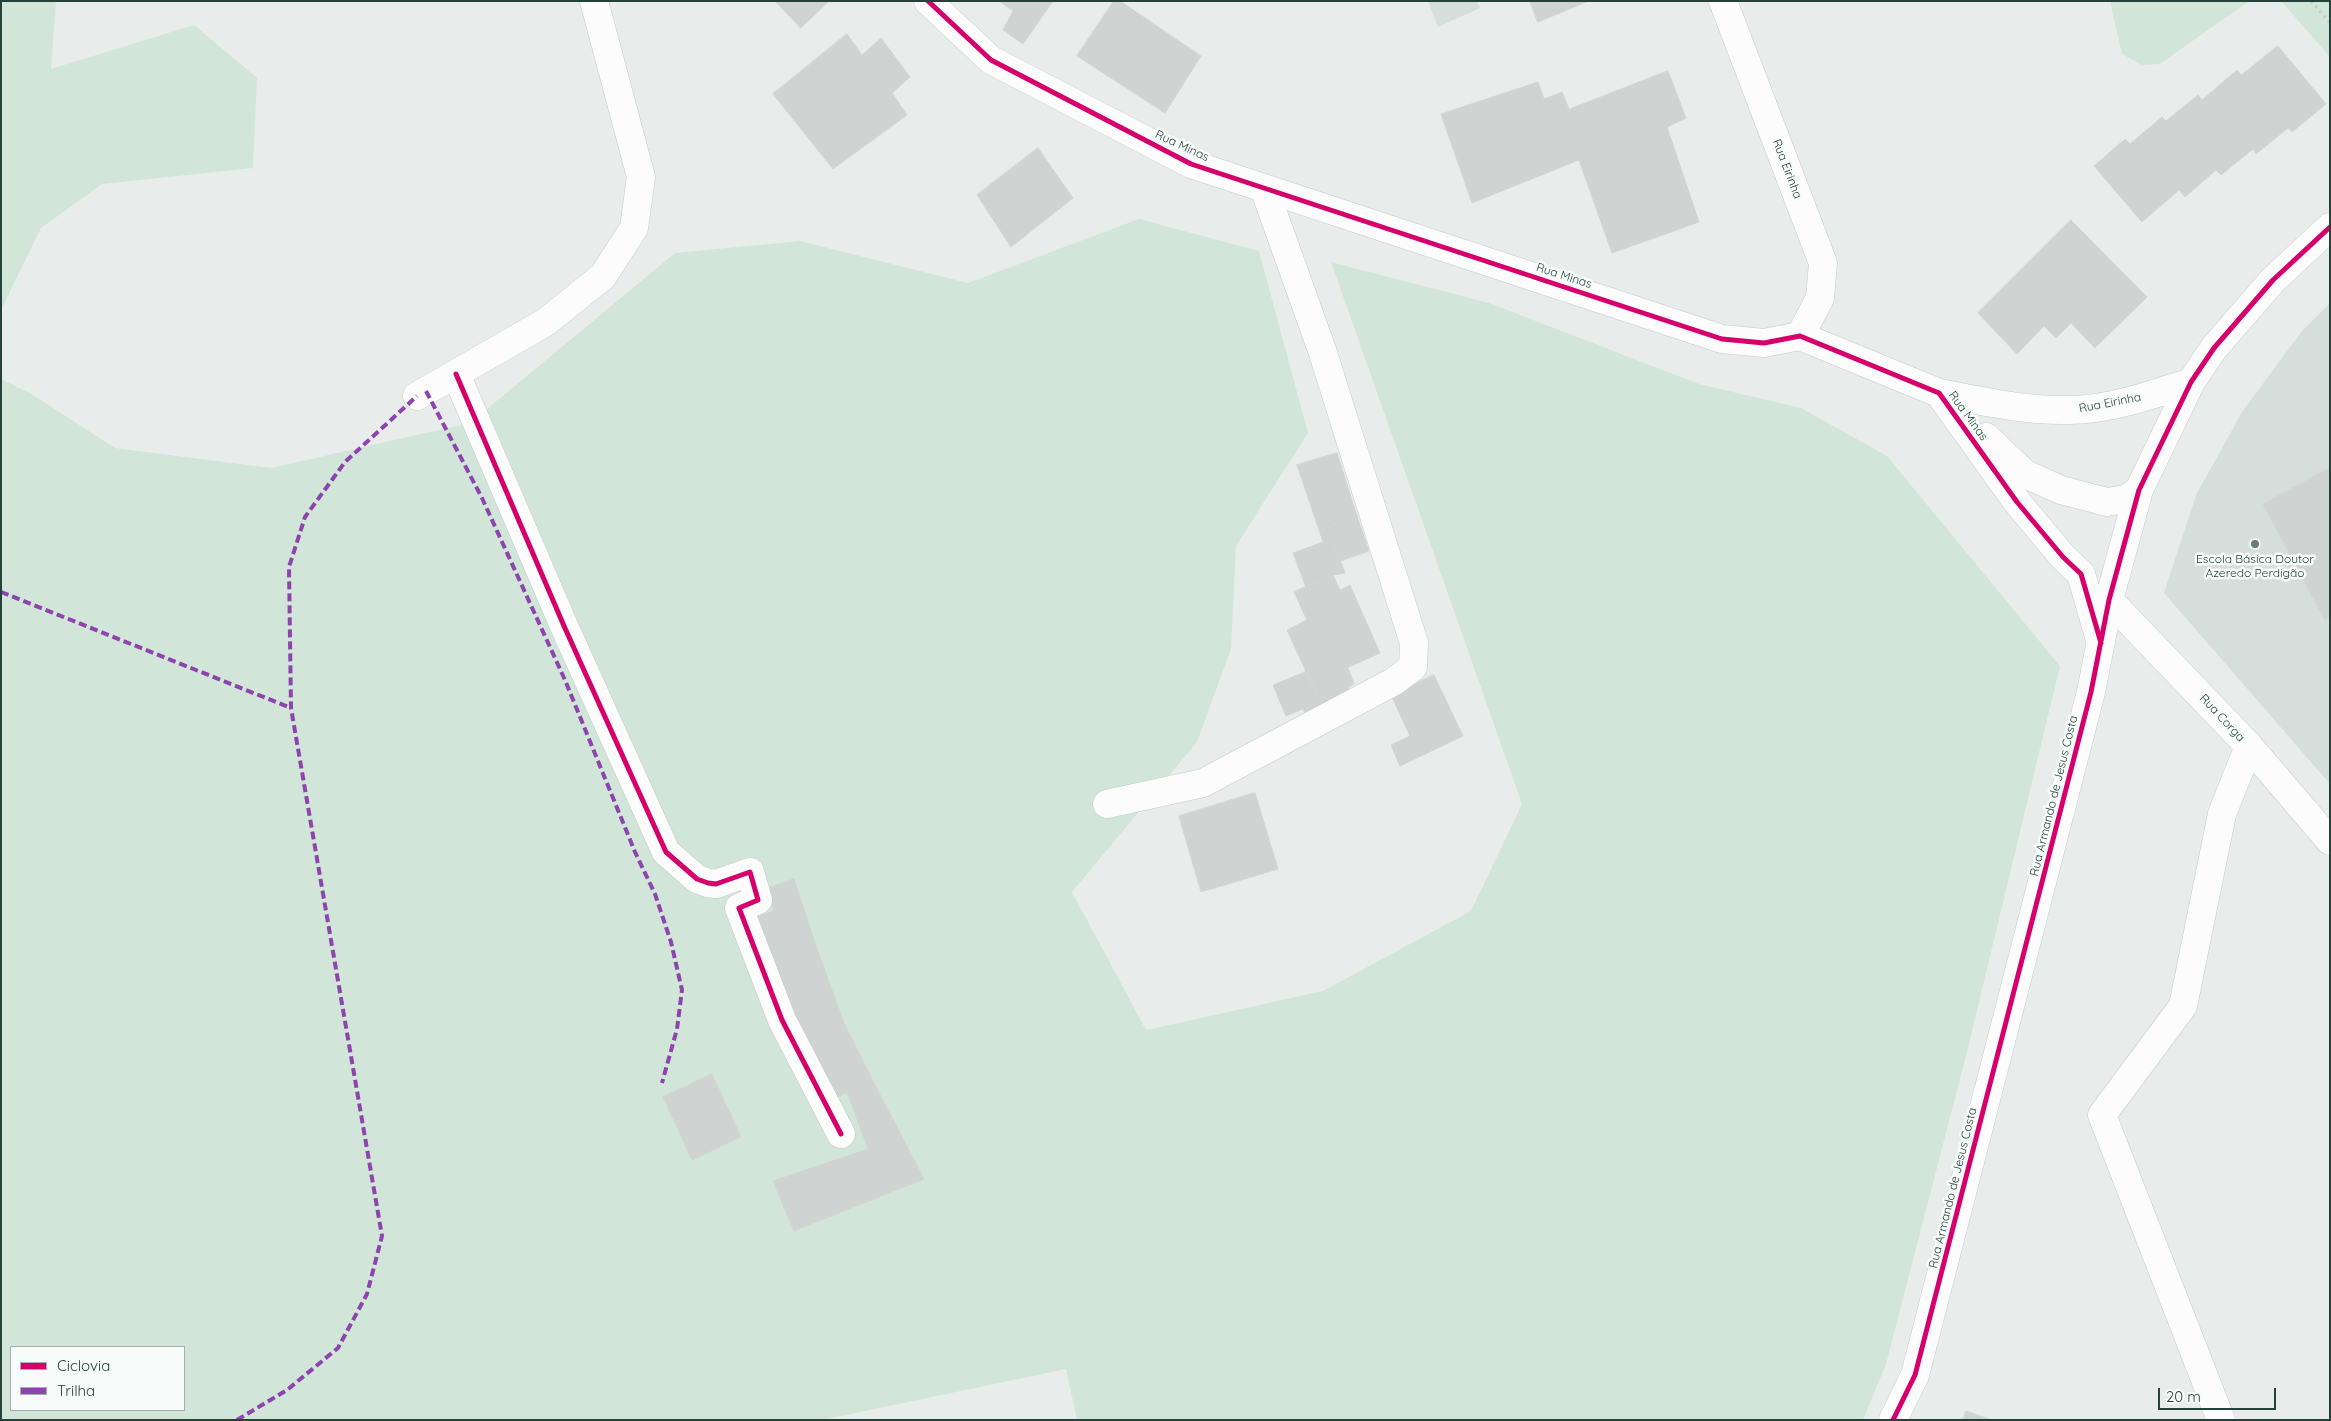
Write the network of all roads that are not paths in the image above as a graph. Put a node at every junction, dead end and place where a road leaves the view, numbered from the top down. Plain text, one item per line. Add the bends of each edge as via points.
1 (594, 1) edge
2 (928, 1) edge
3 (1723, 1) edge
4 (1264, 188) junction
5 (2330, 227) edge
6 (1800, 336) junction
7 (456, 374) junction
8 (2190, 382) junction
9 (1939, 393) junction
10 (417, 396) dead end
11 (2139, 490) junction
12 (2109, 600) junction
13 (2101, 643) junction
14 (2249, 746) junction
15 (1106, 804) dead end
16 (2330, 841) edge
17 (841, 1134) dead end
18 (1893, 1420) edge
19 (2221, 1420) edge

1 - 7 street via 641,177 634,228 603,276 546,322
2 - 4 street, Rua Minas via 991,60 1191,164
3 - 6 street, Rua Eirinha via 1823,263 1820,298
4 - 6 street, Rua Minas via 1722,339 1764,343
4 - 15 street via 1322,350 1414,643 1413,667 1393,682 1203,783
5 - 8 street, Rua Armando de Jesus Costa via 2273,280 2214,348
6 - 9 street, Rua Minas
7 - 10 street
7 - 17 street via 556,608 666,852 697,879 708,883 716,884 750,872 758,900 738,908 782,1020
8 - 9 street, Rua Eirinha via 2109,406 2069,410 2032,409
8 - 11 street, Rua Armando de Jesus Costa
9 - 11 street via 2025,474 2061,490 2107,502 2126,499
9 - 13 street, Rua Minas via 2018,502 2081,574
11 - 12 street, Rua Armando de Jesus Costa
12 - 13 street, Rua Armando de Jesus Costa
12 - 14 street, Rua Corga
13 - 18 street, Rua Armando de Jesus Costa via 1915,1375
14 - 16 street, Rua Corga
14 - 19 street via 2222,814 2183,1006 2102,1115

